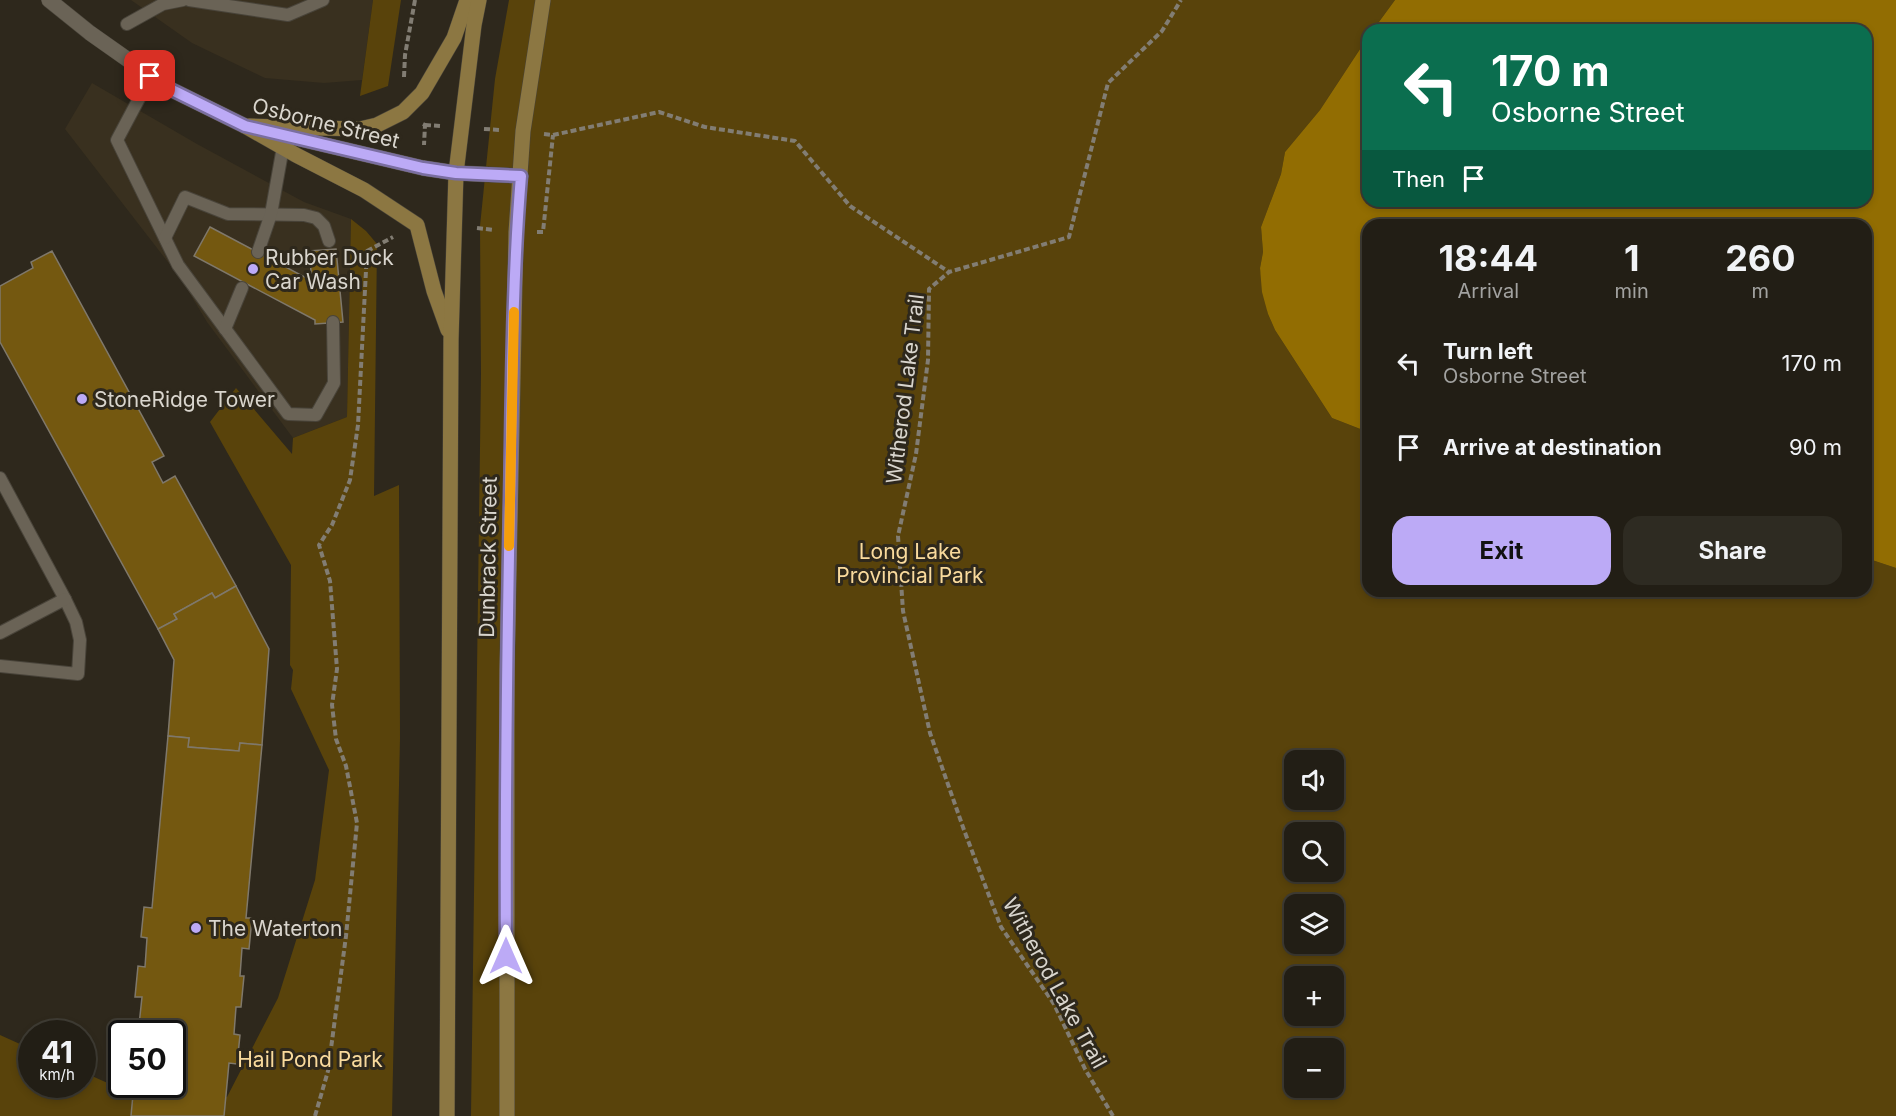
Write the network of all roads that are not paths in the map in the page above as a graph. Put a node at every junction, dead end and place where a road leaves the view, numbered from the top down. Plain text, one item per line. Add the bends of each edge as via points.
1 (49, 0) edge
2 (183, 0) edge
3 (189, 0) edge
4 (323, 0) edge
5 (467, 0) edge
6 (479, 0) edge
7 (543, 0) edge
8 (127, 24) dead end
9 (150, 76) junction
10 (245, 126) junction
11 (283, 147) junction
12 (456, 173) junction
13 (521, 176) junction
14 (271, 214) junction
15 (165, 238) junction
16 (329, 241) dead end
17 (258, 252) dead end
18 (242, 288) dead end
19 (333, 322) dead end
20 (225, 329) junction
21 (451, 340) junction
22 (0, 478) edge
23 (65, 599) junction
24 (0, 633) edge
25 (0, 666) edge
26 (447, 1116) edge
27 (507, 1116) edge

1 - 9 street, Osborne Street
2 - 8 lane via 163,4
3 - 4 lane via 288,15
5 - 10 main road via 454,38 422,93 403,111 360,129
6 - 12 main road, Dunbrack Street
7 - 13 main road, Dunbrack Street via 523,131
9 - 10 street, Osborne Street
9 - 15 lane via 117,140
10 - 11 main road
10 - 12 street, Osborne Street
11 - 14 lane
11 - 21 main road via 364,190 417,225
12 - 13 street, Osborne Street
12 - 21 main road, Dunbrack Street
13 - 27 main road, Dunbrack Street via 516,232 507,670
14 - 15 lane via 228,214 184,197
14 - 16 lane via 316,218 324,226
14 - 17 lane
15 - 20 lane via 178,265
18 - 20 lane
19 - 20 lane via 334,383 316,415 288,414
21 - 26 main road, Dunbrack Street
22 - 23 lane
23 - 24 lane
23 - 25 lane via 80,640 78,674

